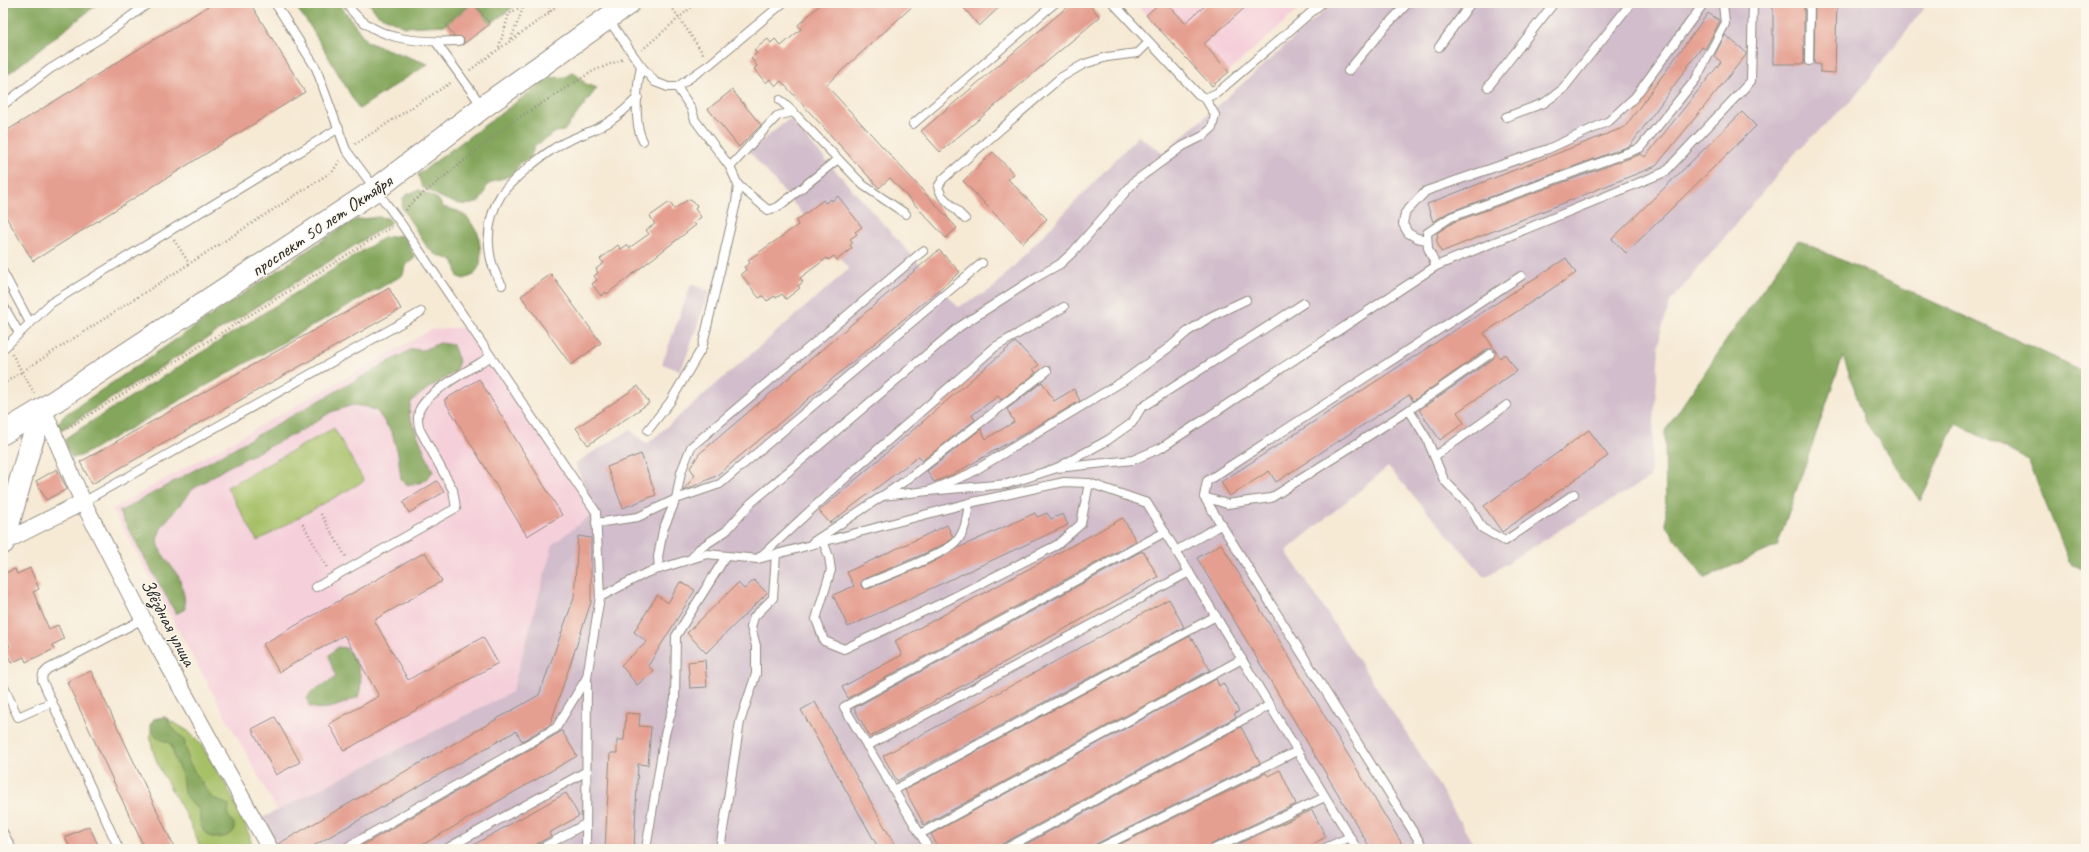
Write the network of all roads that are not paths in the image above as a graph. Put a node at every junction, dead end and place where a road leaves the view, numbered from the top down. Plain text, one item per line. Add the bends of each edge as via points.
1 (150, 3) edge
2 (275, 3) edge
3 (346, 3) edge
4 (783, 3) edge
5 (1055, 3) edge
6 (1113, 3) edge
7 (1322, 3) edge
8 (1408, 3) edge
9 (1471, 3) edge
10 (1554, 3) edge
11 (1631, 3) edge
12 (1704, 3) edge
13 (1723, 3) edge
14 (1753, 3) edge
15 (1810, 3) edge
16 (618, 9) edge
17 (459, 41) dead end
18 (436, 42) junction
19 (1149, 42) junction
20 (1439, 47) dead end
21 (1809, 61) dead end
22 (641, 66) junction
23 (1348, 71) dead end
24 (677, 86) junction
25 (1488, 87) dead end
26 (638, 97) junction
27 (1205, 98) junction
28 (780, 100) dead end
29 (3, 105) edge
30 (483, 107) junction
31 (793, 112) junction
32 (1506, 117) dead end
33 (913, 124) dead end
34 (339, 128) junction
35 (643, 141) dead end
36 (838, 159) junction
37 (730, 167) junction
38 (738, 185) junction
39 (375, 190) junction
40 (906, 214) dead end
41 (964, 219) dead end
42 (1427, 240) junction
43 (923, 251) dead end
44 (982, 263) dead end
45 (1436, 266) junction
46 (3, 272) edge
47 (1521, 276) dead end
48 (502, 285) dead end
49 (1246, 300) dead end
50 (1304, 304) dead end
51 (3, 305) edge
52 (1064, 307) dead end
53 (421, 312) dead end
54 (30, 323) junction
55 (18, 334) junction
56 (5, 347) edge
57 (1490, 354) dead end
58 (490, 357) junction
59 (1047, 371) dead end
60 (1507, 405) dead end
61 (43, 409) junction
62 (1409, 410) junction
63 (648, 430) dead end
64 (3, 433) edge
65 (1435, 456) junction
66 (1057, 468) junction
67 (1017, 480) junction
68 (1089, 483) junction
69 (928, 491) junction
70 (1574, 494) dead end
71 (882, 496) junction
72 (1001, 497) junction
73 (1204, 497) junction
74 (676, 499) junction
75 (83, 502) junction
76 (969, 503) junction
77 (596, 523) junction
78 (1222, 524) junction
79 (1165, 532) junction
80 (822, 541) junction
81 (4, 542) edge
82 (809, 545) junction
83 (1176, 551) junction
84 (776, 554) junction
85 (726, 556) junction
86 (690, 559) junction
87 (758, 559) junction
88 (659, 569) junction
89 (1189, 572) junction
90 (866, 584) dead end
91 (316, 587) dead end
92 (600, 597) junction
93 (1216, 616) junction
94 (143, 620) junction
95 (1242, 659) junction
96 (587, 677) junction
97 (3, 685) edge
98 (5, 695) edge
99 (52, 702) junction
100 (1270, 705) junction
101 (868, 746) junction
102 (1297, 751) junction
103 (587, 771) junction
104 (894, 790) junction
105 (1326, 797) junction
106 (585, 824) junction
107 (3, 832) edge
108 (920, 834) junction
109 (1350, 837) junction
110 (12, 849) edge
111 (119, 849) edge
112 (270, 849) edge
113 (344, 849) edge
114 (446, 849) edge
115 (540, 849) edge
116 (586, 849) edge
117 (646, 849) edge
118 (720, 849) edge
119 (929, 849) edge
120 (1005, 849) edge
121 (1098, 849) edge
122 (1214, 849) edge
123 (1323, 849) edge
124 (1357, 849) edge
125 (1424, 849) edge

1 - 29 lane via 101,38 50,69
2 - 34 lane via 316,68
3 - 18 lane via 371,28 403,40
4 - 24 lane via 710,64
5 - 33 lane
6 - 19 lane
7 - 27 lane via 1217,93
8 - 23 lane via 1384,27
9 - 20 lane
10 - 25 lane
11 - 32 lane via 1563,89 1544,103
12 - 42 lane via 1635,97 1609,120 1548,149 1426,191 1405,213 1404,224 1408,233
13 - 42 lane via 1725,24 1696,79 1640,148 1451,217 1427,233
14 - 45 lane via 1751,80 1665,172
15 - 21 lane
16 - 22 lane
16 - 30 main road, проспект 50 лет Октября
17 - 18 lane
18 - 30 lane
19 - 27 lane via 1198,94
19 - 41 lane via 1138,53 1107,57 1084,64 1060,78 943,179 938,187 942,196
22 - 24 lane via 655,82 668,87
22 - 26 lane
24 - 37 lane via 691,108 695,120
26 - 35 lane via 638,129
26 - 48 lane via 601,127 572,138 553,149 501,195 489,227 489,240 494,272
27 - 86 lane via 1215,115 1212,128 1135,181 1060,264 959,327 751,503 726,531 699,549
28 - 31 lane
30 - 39 main road, проспект 50 лет Октября
31 - 36 lane
31 - 37 lane via 777,116
34 - 39 lane via 346,150
34 - 54 lane via 51,303
36 - 38 lane via 778,206 768,210
36 - 40 lane via 863,185
37 - 38 lane
38 - 63 lane via 702,348 670,402
39 - 58 lane via 400,222
39 - 61 main road, проспект 50 лет Октября
42 - 45 lane
43 - 74 lane via 691,448 681,472
44 - 74 lane via 720,484
45 - 66 lane via 1161,448 1133,460
46 - 54 lane
47 - 73 lane via 1207,481
49 - 69 lane via 1210,317 1125,380 1090,402 969,474
50 - 66 lane via 1141,408 1132,423 1108,440
51 - 55 lane
52 - 87 lane via 995,347 852,472
53 - 75 lane
54 - 55 lane
55 - 56 lane
57 - 62 lane
58 - 77 lane via 596,512
58 - 91 lane via 431,395 418,412 420,430 453,490 456,508
59 - 71 lane via 971,432
60 - 65 lane
61 - 64 main road, проспект 50 лет Октября
61 - 75 street, Звёздная улица
61 - 81 main road
62 - 65 lane
62 - 73 lane via 1271,498 1227,504
65 - 70 lane via 1444,480 1470,507 1482,528 1505,541
66 - 67 lane
67 - 69 lane via 1007,484 967,489
67 - 72 lane
68 - 72 lane via 1064,482
68 - 79 lane via 1147,503
68 - 80 lane via 1081,524 1057,544 944,602 844,649 824,641 816,619 831,570 830,557
69 - 71 lane
71 - 82 lane
72 - 76 lane
73 - 78 lane
74 - 77 lane via 638,517
74 - 88 lane via 662,530
75 - 81 street
75 - 94 street, Звёздная улица
76 - 80 lane
76 - 90 lane via 966,526 957,541 929,557
77 - 92 lane
78 - 83 lane
78 - 125 lane
79 - 83 lane
79 - 101 lane via 844,707
80 - 82 lane
82 - 84 lane
83 - 89 lane
84 - 87 lane
84 - 118 lane via 773,598 754,617 751,627 756,646 756,674 740,722
85 - 86 lane via 707,554
85 - 87 lane
85 - 117 lane via 676,636 675,699 665,734
86 - 88 lane
88 - 92 lane
89 - 93 lane
89 - 101 lane
92 - 96 lane
93 - 95 lane
93 - 104 lane
94 - 99 lane via 48,669 42,680
94 - 112 street, Звёздная улица
95 - 100 lane
95 - 108 lane
96 - 103 lane
96 - 113 lane via 556,728
97 - 98 lane
98 - 99 lane via 18,717
99 - 111 lane
100 - 102 lane
100 - 120 lane
101 - 104 lane
102 - 105 lane
102 - 121 lane
103 - 106 lane
103 - 114 lane
104 - 108 lane
105 - 109 lane
105 - 122 lane
106 - 115 lane
106 - 116 lane
107 - 110 lane
108 - 119 lane
109 - 123 lane
109 - 124 lane

